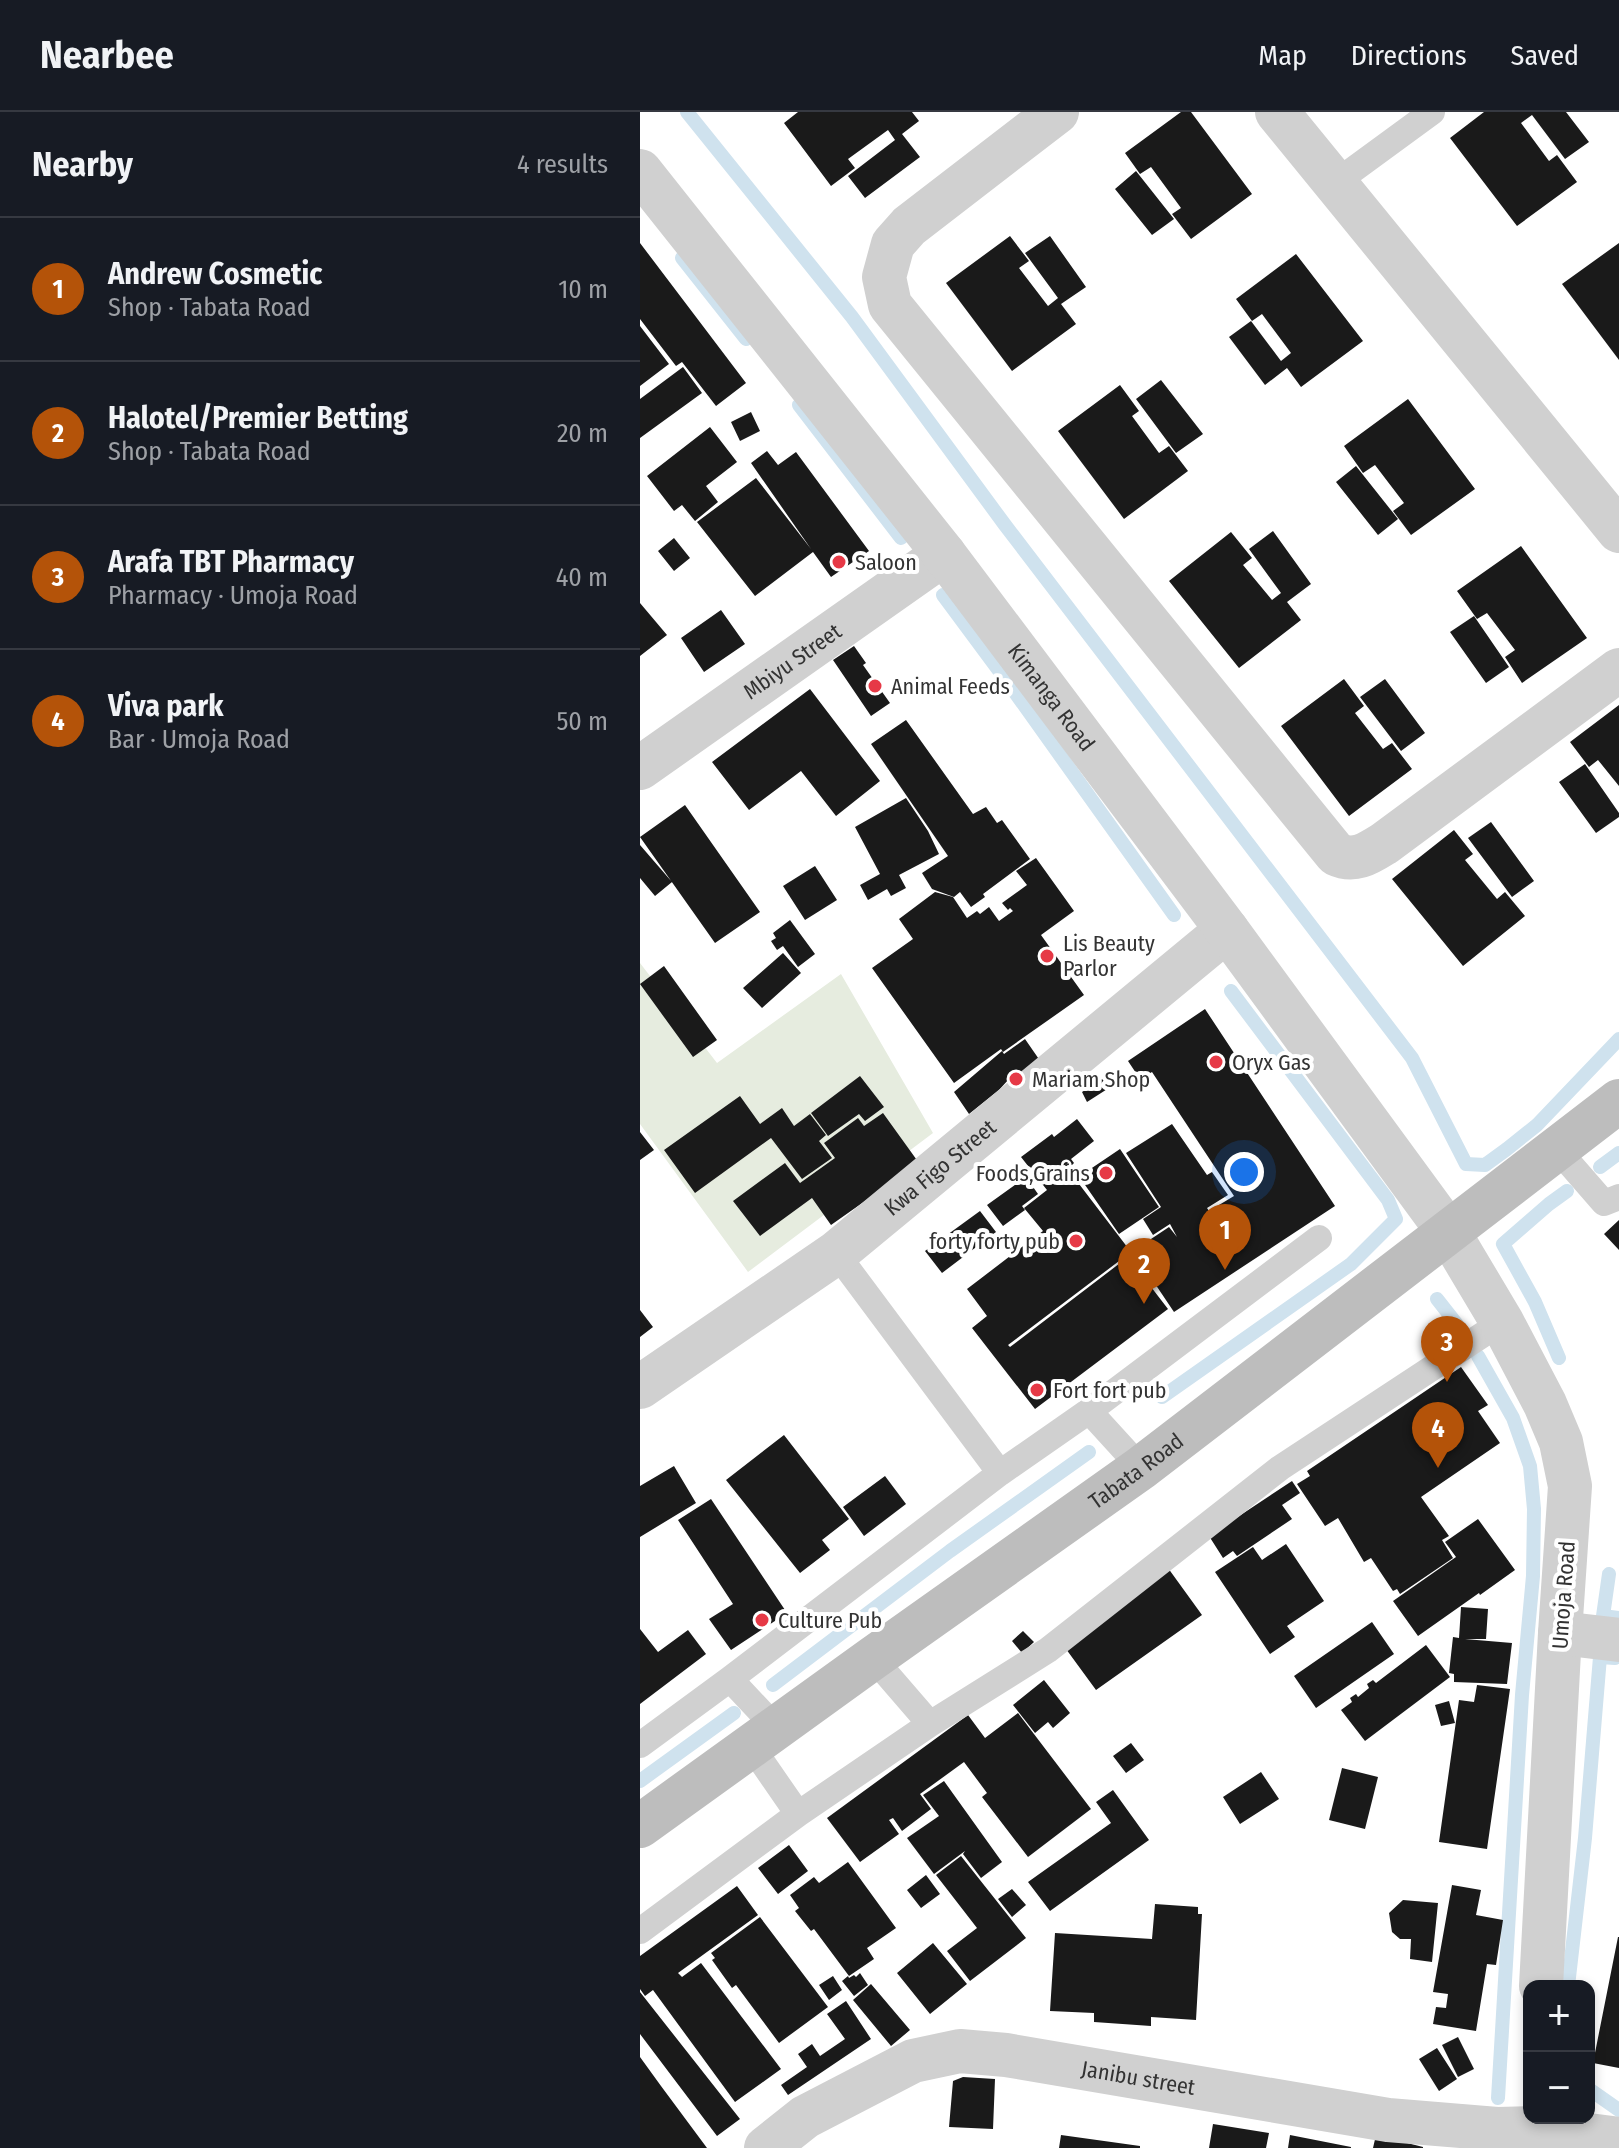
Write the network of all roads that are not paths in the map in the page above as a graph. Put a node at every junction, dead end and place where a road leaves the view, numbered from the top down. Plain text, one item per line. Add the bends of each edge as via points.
1 (1057, 112) edge
2 (1277, 112) edge
3 (1432, 112) edge
4 (640, 171) edge
5 (1335, 183) junction
6 (1619, 531) edge
7 (944, 554) junction
8 (1619, 670) edge
9 (640, 768) edge
10 (1227, 930) junction
11 (1619, 1101) edge
12 (1557, 1149) junction
13 (1619, 1197) edge
14 (1449, 1233) junction
15 (1319, 1238) dead end
16 (836, 1253) junction
17 (1502, 1322) junction
18 (640, 1387) edge
19 (1089, 1411) junction
20 (1141, 1468) junction
21 (1000, 1473) junction
22 (1560, 1633) junction
23 (1619, 1640) edge
24 (873, 1658) junction
25 (730, 1679) junction
26 (930, 1724) junction
27 (764, 1737) junction
28 (640, 1745) edge
29 (798, 1814) junction
30 (640, 1826) edge
31 (640, 1931) edge
32 (1541, 1980) edge
33 (1534, 2131) edge
34 (1619, 2139) edge
35 (766, 2148) edge

1 - 8 street via 893,244 884,277 890,305 1336,854 1346,859 1366,856
2 - 5 street
3 - 5 lane
4 - 7 street, Kimanga Road
5 - 6 street
7 - 9 street, Mbiyu Street
7 - 10 street, Kimanga Road
10 - 14 street, Kimanga Road
10 - 16 street, Kwa Figo Street
11 - 12 main road, Tabata Road
12 - 13 lane via 1604,1203
12 - 14 main road, Tabata Road
14 - 17 street, Umoja Road
14 - 20 main road, Tabata Road
15 - 19 lane
16 - 18 street, Kwa Figo Street
16 - 21 lane
17 - 22 street, Umoja Road via 1561,1442 1570,1486
17 - 26 lane via 1280,1468 1048,1650
19 - 20 lane
19 - 21 lane
20 - 24 main road, Tabata Road
21 - 25 lane
22 - 23 street
22 - 32 street, Umoja Road
24 - 26 lane
24 - 27 main road, Tabata Road
25 - 27 lane
25 - 28 lane
26 - 29 lane
27 - 29 lane
27 - 30 main road, Tabata Road
29 - 31 lane
33 - 34 street, Janibu street
33 - 35 street, Janibu street via 1388,2120 960,2051 913,2061 805,2117

